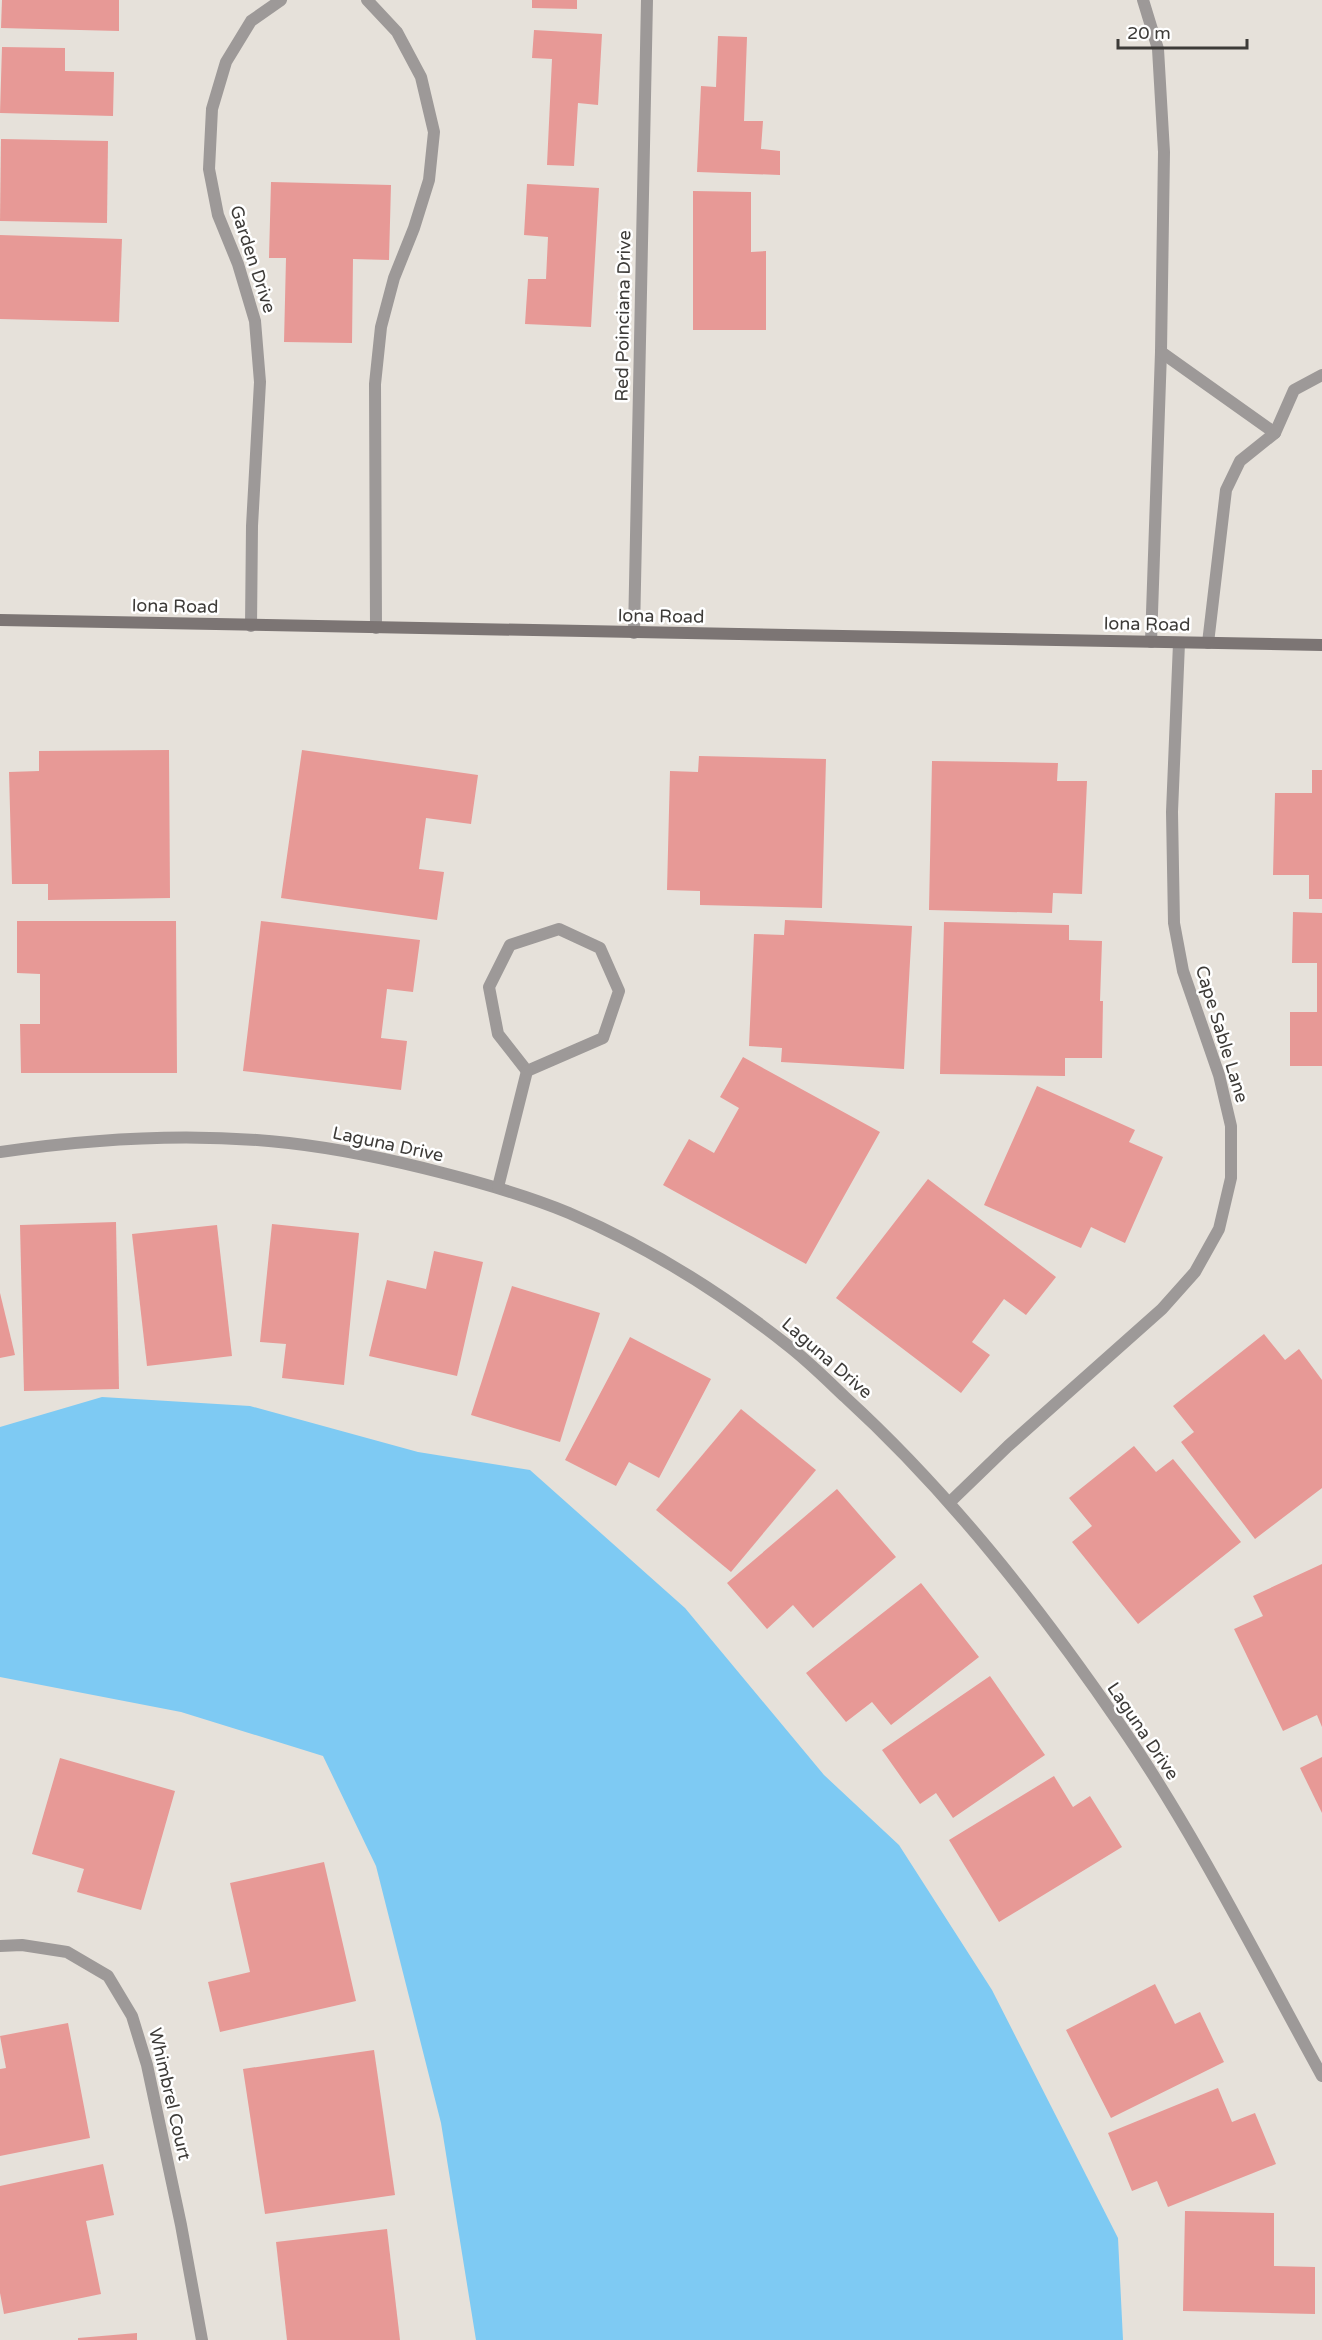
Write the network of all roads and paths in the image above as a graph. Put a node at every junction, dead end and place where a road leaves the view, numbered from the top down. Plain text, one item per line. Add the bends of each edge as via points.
1 (281, 0) edge
2 (367, 0) edge
3 (647, 0) edge
4 (1143, 0) edge
5 (1161, 352) junction
6 (1322, 375) edge
7 (1275, 433) junction
8 (0, 620) edge
9 (251, 626) junction
10 (376, 628) junction
11 (634, 633) junction
12 (1150, 642) junction
13 (1179, 643) junction
14 (1208, 643) junction
15 (1322, 645) edge
16 (527, 1071) junction
17 (0, 1152) edge
18 (498, 1187) junction
19 (950, 1502) junction
20 (0, 1947) edge
21 (1322, 2076) edge
22 (202, 2340) edge

1 - 9 street, Garden Drive via 251,21 226,62 212,109 209,169 218,215 255,321 259,372
2 - 10 street via 397,32 422,77 434,132 429,180 381,327 375,384
3 - 11 street, Red Poinciana Drive
4 - 5 street via 1158,49 1164,152
5 - 7 street
5 - 12 street
6 - 7 street via 1294,390
7 - 14 street via 1240,461 1226,490
8 - 9 street, Iona Road
9 - 10 street, Iona Road
10 - 11 street, Iona Road
11 - 12 street, Iona Road
12 - 13 street, Iona Road
13 - 14 street, Iona Road
13 - 19 street, Cape Sable Lane via 1172,812 1174,923 1183,971 1219,1075 1231,1126 1231,1178 1219,1229 1195,1272 1162,1309
14 - 15 street, Iona Road
16 - 16 street via 603,1038 620,991 600,948 559,929 510,945 489,987 498,1034
16 - 18 street
17 - 18 street, Laguna Drive via 65,1142 224,1138 290,1143 385,1158
18 - 19 street, Laguna Drive via 569,1213 626,1241 740,1309 791,1347
19 - 21 street, Laguna Drive via 1025,1595 1122,1727 1180,1819
20 - 22 street, Whimbrel Court via 22,1945 67,1952 108,1976 132,2016 147,2065 177,2202

